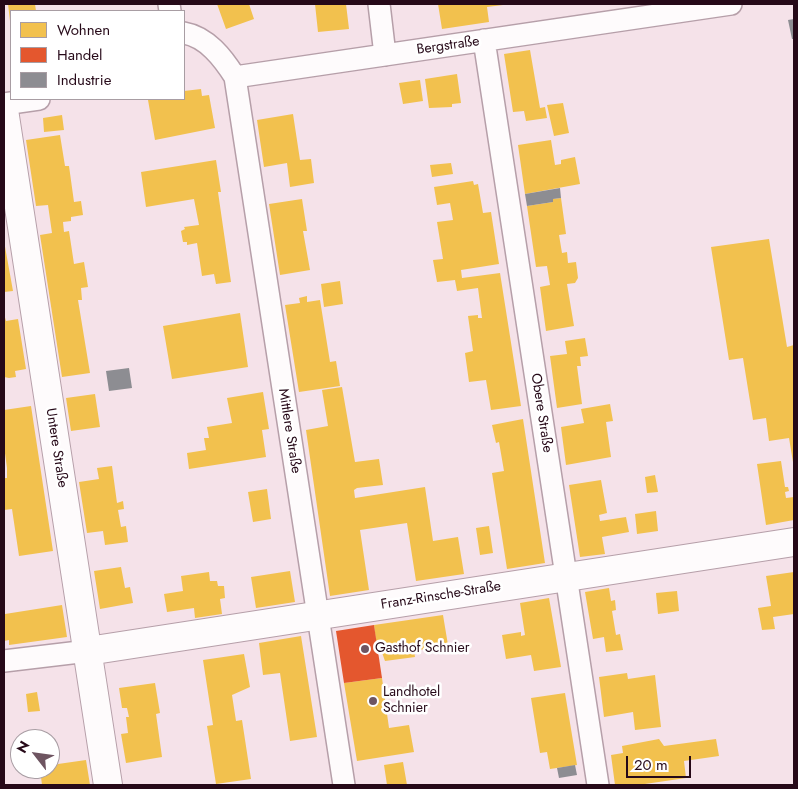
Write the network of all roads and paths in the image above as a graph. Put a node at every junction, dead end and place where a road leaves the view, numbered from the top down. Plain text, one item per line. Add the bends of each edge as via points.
1 (379, 4) edge
2 (731, 4) edge
3 (600, 13) edge
4 (185, 33) edge
5 (484, 40) junction
6 (385, 55) junction
7 (235, 77) junction
8 (31, 100) edge
9 (4, 104) edge
10 (4, 110) edge
11 (794, 542) edge
12 (566, 577) junction
13 (318, 615) junction
14 (88, 651) junction
15 (4, 661) edge
16 (108, 785) edge
17 (344, 785) edge
18 (598, 785) edge

1 - 6 street
2 - 3 street, Bergstraße
3 - 5 street, Bergstraße
4 - 7 street via 209,45
5 - 6 street, Bergstraße
5 - 12 street, Obere Straße
6 - 7 street, Bergstraße
7 - 13 street, Mittlere Straße
8 - 9 street
10 - 14 street, Untere Straße
11 - 12 street, Franz-Rinsche-Straße
12 - 13 street, Franz-Rinsche-Straße
12 - 18 street, Obere Straße
13 - 14 street, Franz-Rinsche-Straße
13 - 17 street, Mittlere Straße
14 - 15 street
14 - 16 street, Untere Straße

